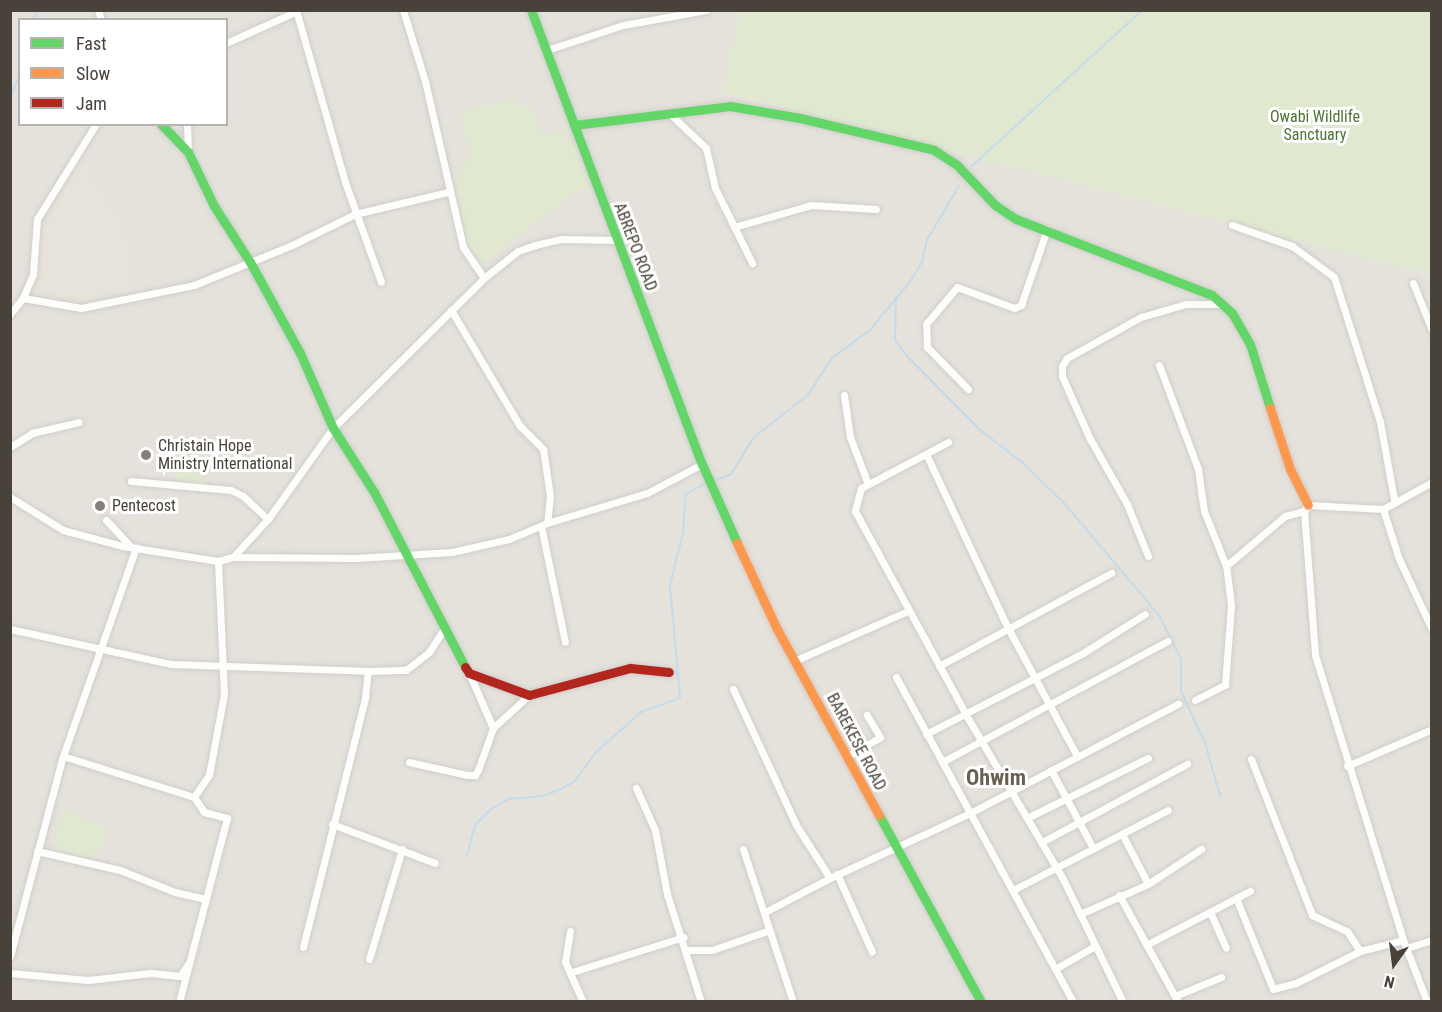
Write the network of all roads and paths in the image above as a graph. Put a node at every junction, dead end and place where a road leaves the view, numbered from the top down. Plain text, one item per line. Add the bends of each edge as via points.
1 (403, 10) edge
2 (531, 10) edge
3 (706, 10) edge
4 (296, 11) edge
5 (228, 42) edge
6 (547, 50) junction
7 (667, 111) junction
8 (574, 125) junction
9 (95, 126) edge
10 (163, 126) edge
11 (187, 126) edge
12 (188, 152) junction
13 (448, 192) junction
14 (876, 209) dead end
15 (355, 213) junction
16 (1232, 225) dead end
17 (734, 227) junction
18 (1047, 229) junction
19 (616, 240) junction
20 (250, 262) junction
21 (752, 263) dead end
22 (484, 278) junction
23 (381, 282) dead end
24 (1413, 283) dead end
25 (23, 298) junction
26 (1222, 303) junction
27 (451, 310) junction
28 (10, 314) edge
29 (1431, 330) edge
30 (1159, 365) dead end
31 (968, 388) dead end
32 (844, 395) dead end
33 (79, 422) dead end
34 (333, 428) junction
35 (948, 442) dead end
36 (10, 447) edge
37 (926, 454) junction
38 (702, 464) junction
39 (131, 481) dead end
40 (1431, 482) edge
41 (868, 484) junction
42 (714, 492) joint
43 (10, 497) edge
44 (1394, 499) junction
45 (1306, 508) junction
46 (1383, 509) junction
47 (268, 519) junction
48 (106, 520) dead end
49 (544, 525) junction
50 (133, 547) junction
51 (1148, 556) dead end
52 (233, 557) junction
53 (409, 557) junction
54 (218, 561) junction
55 (1226, 567) junction
56 (1111, 573) dead end
57 (908, 611) junction
58 (1146, 614) dead end
59 (10, 629) edge
60 (444, 629) junction
61 (1009, 630) junction
62 (1431, 630) edge
63 (1168, 641) dead end
64 (565, 642) dead end
65 (99, 650) junction
66 (794, 661) junction
67 (939, 666) junction
68 (225, 668) junction
69 (368, 671) junction
70 (669, 672) dead end
71 (469, 673) junction
72 (896, 677) dead end
73 (1035, 678) junction
74 (733, 689) dead end
75 (529, 695) junction
76 (1195, 700) dead end
77 (1050, 704) junction
78 (1178, 704) dead end
79 (867, 715) dead end
80 (966, 715) junction
81 (493, 728) junction
82 (1431, 729) edge
83 (926, 734) junction
84 (983, 741) junction
85 (63, 756) junction
86 (1077, 756) junction
87 (846, 757) junction
88 (1148, 758) dead end
89 (1251, 759) dead end
90 (409, 762) dead end
91 (942, 762) junction
92 (1187, 764) dead end
93 (1347, 766) junction
94 (1051, 770) junction
95 (636, 788) dead end
96 (1012, 788) junction
97 (194, 797) junction
98 (1065, 798) junction
99 (1168, 810) dead end
100 (972, 812) junction
101 (1028, 818) junction
102 (1079, 822) junction
103 (332, 824) junction
104 (1122, 834) junction
105 (1042, 842) junction
106 (1093, 848) junction
107 (402, 849) junction
108 (743, 849) dead end
109 (896, 849) junction
110 (1201, 849) dead end
111 (37, 852) junction
112 (435, 863) dead end
113 (1056, 867) junction
114 (834, 876) junction
115 (1148, 884) junction
116 (1013, 890) junction
117 (1250, 891) dead end
118 (1119, 894) junction
119 (1236, 898) junction
120 (205, 899) junction
121 (765, 912) junction
122 (1210, 912) junction
123 (1080, 914) junction
124 (770, 930) junction
125 (570, 931) dead end
126 (684, 937) junction
127 (1403, 940) junction
128 (1431, 940) edge
129 (1148, 944) junction
130 (1095, 946) junction
131 (303, 947) dead end
132 (1226, 948) dead end
133 (1406, 948) junction
134 (687, 950) junction
135 (1360, 951) junction
136 (872, 952) dead end
137 (10, 956) edge
138 (369, 959) dead end
139 (191, 960) junction
140 (1055, 969) junction
141 (572, 972) junction
142 (10, 973) edge
143 (1221, 977) dead end
144 (1176, 999) edge
145 (179, 1002) edge
146 (583, 1002) edge
147 (701, 1002) edge
148 (794, 1002) edge
149 (981, 1002) edge
150 (1073, 1002) edge
151 (1123, 1002) edge
152 (1427, 1002) edge

1 - 13 street via 425,81
2 - 6 street, ABREPO ROAD
3 - 6 street via 623,25
4 - 5 street
4 - 15 street
6 - 8 street, ABREPO ROAD
7 - 8 street
7 - 17 street via 706,148 715,188
7 - 18 street via 730,106 768,111 934,150 957,165 995,204 1016,219
8 - 19 street, ABREPO ROAD
9 - 25 street via 37,219 33,274
10 - 12 street
11 - 12 street
12 - 20 street via 214,206
13 - 15 street
13 - 22 street via 463,247
14 - 17 street via 810,204
15 - 20 street
15 - 23 street
16 - 44 street via 1292,246 1334,277 1380,422
17 - 21 street
18 - 26 street via 1136,268 1179,281
18 - 31 street via 1021,305 1014,308 957,287 926,324 927,346
19 - 22 street via 562,239 535,244 518,251
19 - 38 street, ABREPO ROAD
20 - 25 street via 194,285 81,308
20 - 34 street via 300,353
22 - 27 street
24 - 29 street
25 - 28 street
26 - 45 street via 1250,344 1282,447
26 - 51 street via 1186,304 1141,317 1067,358 1062,366 1062,376 1090,439 1127,504
27 - 34 street
27 - 49 street via 520,426 543,449 550,496
30 - 55 street via 1198,469 1204,512
32 - 41 street via 850,437
33 - 36 street via 42,429
34 - 47 street
34 - 53 street
35 - 37 street
37 - 41 street
37 - 61 street
38 - 42 street, ABREPO ROAD
38 - 49 street via 647,493
39 - 47 street via 231,490
40 - 44 street
41 - 57 street via 861,488 855,511
42 - 66 street, BAREKESE ROAD
43 - 50 street via 50,525
44 - 46 street
45 - 46 street
45 - 55 street via 1285,516
45 - 93 street via 1315,655
46 - 62 street via 1399,558
47 - 52 street
48 - 50 street
49 - 53 street via 509,539
49 - 64 street
50 - 54 street
50 - 65 street
52 - 53 street
52 - 54 street
53 - 60 street
54 - 68 street
55 - 76 street via 1232,605 1225,685
56 - 61 street
57 - 66 street
57 - 67 street
58 - 73 street
59 - 65 street
60 - 69 street via 429,652 406,670
60 - 71 street
61 - 67 street
61 - 73 street
63 - 77 street
65 - 68 street via 171,664
65 - 85 street
66 - 87 street, BAREKESE ROAD
67 - 80 street
68 - 69 street
68 - 97 street via 209,775
69 - 103 street via 365,698
70 - 75 street via 630,668
71 - 75 street
71 - 81 street
72 - 83 street
73 - 77 street
73 - 80 street
74 - 114 street via 796,825
75 - 81 street
77 - 84 street
77 - 86 street
78 - 86 street
79 - 87 street via 880,737
80 - 83 street
80 - 84 street
81 - 90 street via 475,776
82 - 93 street
83 - 91 street
84 - 91 street
84 - 96 street
85 - 97 street
85 - 111 street
86 - 94 street
87 - 109 street, BAREKESE ROAD
88 - 98 street
89 - 135 street via 1312,915 1342,927
91 - 100 street
92 - 102 street
93 - 127 street
94 - 96 street
94 - 98 street
95 - 126 street via 655,830 667,894
96 - 100 street
96 - 101 street
97 - 120 street via 204,812 227,818
98 - 101 street
98 - 102 street
99 - 104 street
100 - 109 street
100 - 116 street
101 - 105 street
102 - 105 street
102 - 106 street
103 - 107 street
103 - 131 street
104 - 106 street
104 - 115 street
105 - 113 street
106 - 113 street
107 - 112 street
107 - 138 street
108 - 121 street
109 - 114 street
109 - 149 street, BAREKESE ROAD
110 - 115 street
111 - 120 street via 120,870 175,892
111 - 137 street
113 - 116 street
113 - 123 street
114 - 121 street
114 - 136 street
115 - 118 street
116 - 140 street
117 - 119 street
118 - 123 street
118 - 129 street
119 - 122 street
119 - 135 street via 1273,989 1296,984
120 - 139 street
121 - 124 street
122 - 129 street
122 - 132 street
123 - 130 street
124 - 134 street via 712,950
124 - 148 street
125 - 141 street via 565,962
126 - 134 street
126 - 141 street
127 - 133 street
127 - 135 street
128 - 133 street
129 - 144 street
130 - 140 street
130 - 151 street
133 - 152 street
134 - 147 street
139 - 142 street via 180,976 151,973 74,981
139 - 145 street
140 - 150 street
141 - 146 street
143 - 144 street

